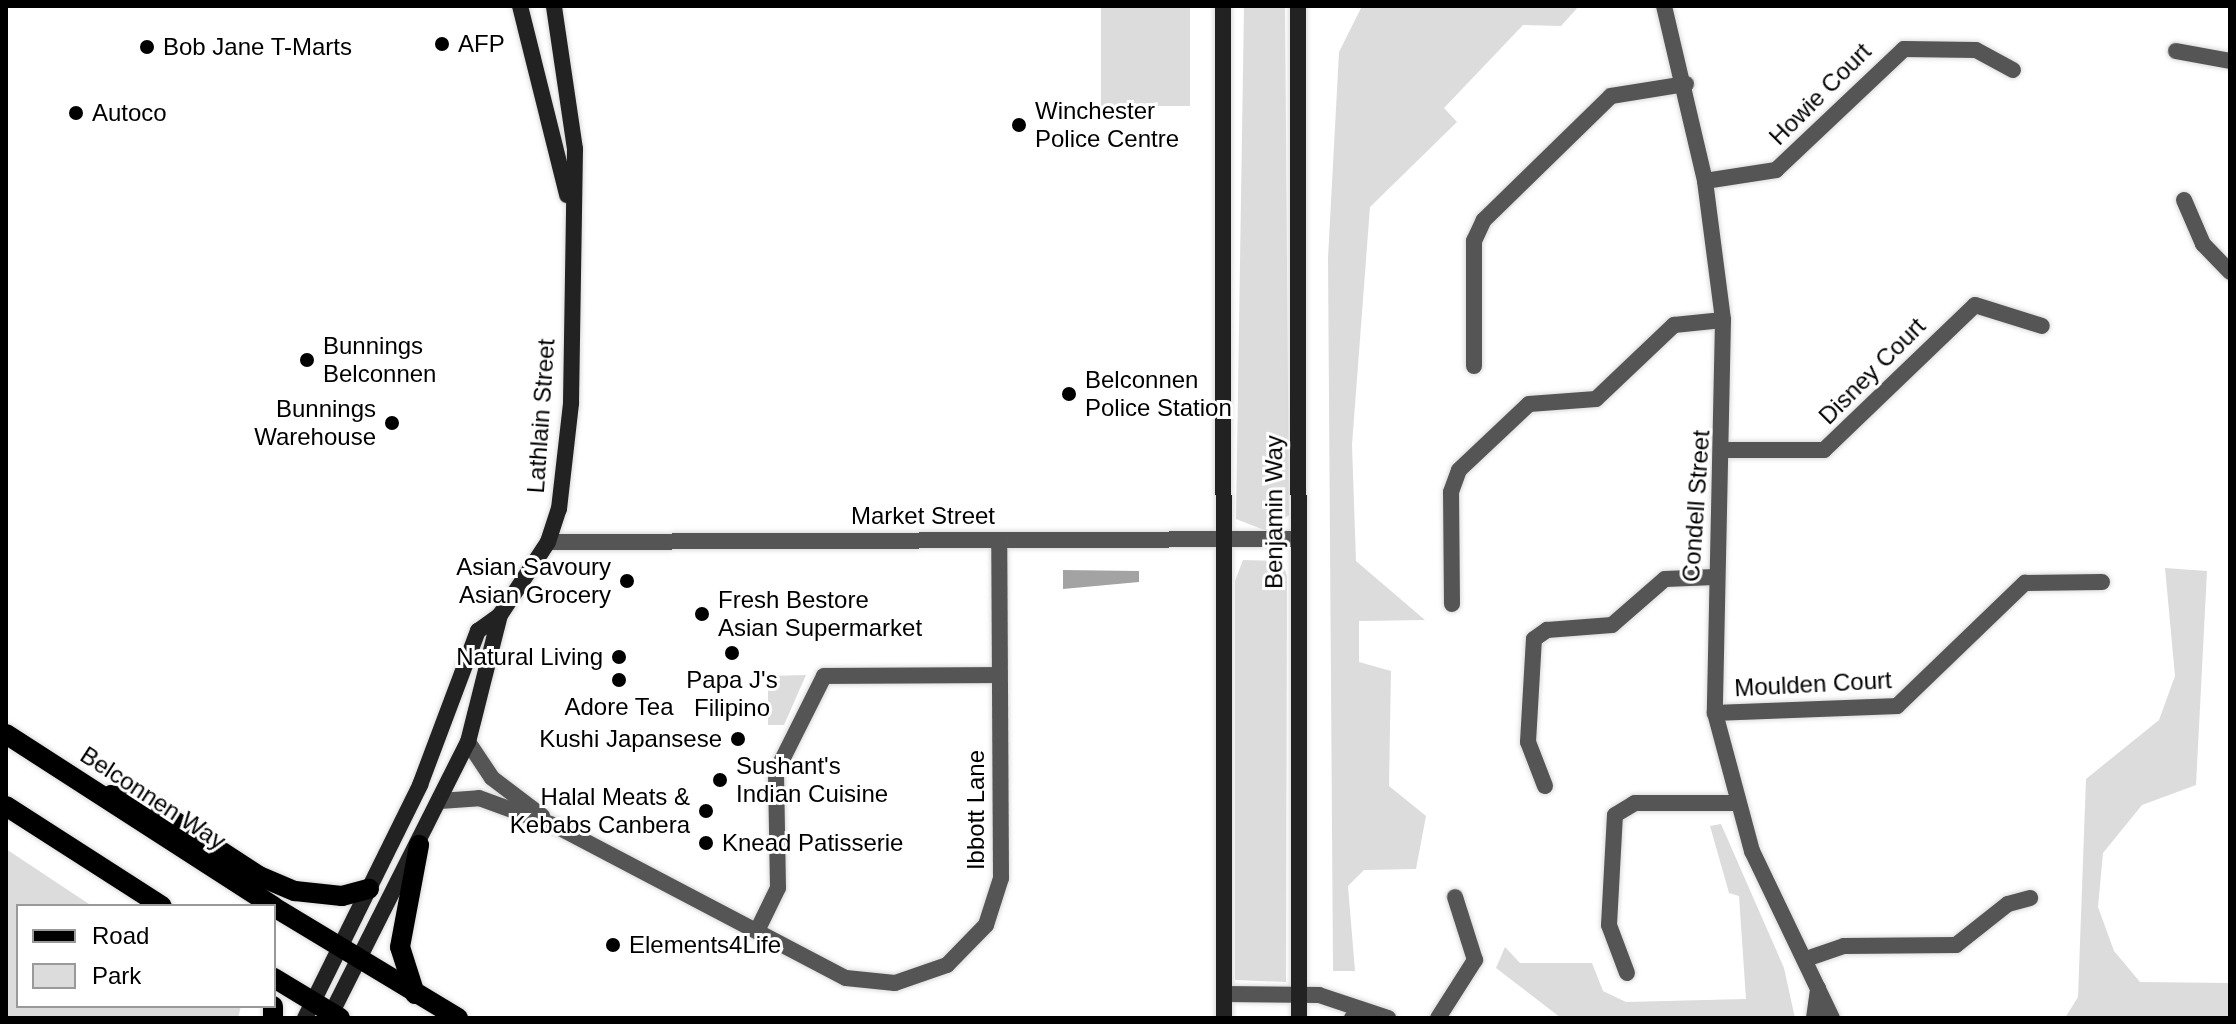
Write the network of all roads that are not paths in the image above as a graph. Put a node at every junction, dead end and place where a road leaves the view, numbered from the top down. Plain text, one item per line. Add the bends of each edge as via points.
1 (520, 6) edge
2 (554, 6) edge
3 (1223, 6) edge
4 (1298, 6) edge
5 (1670, 8) edge
6 (2176, 51) dead end
7 (2230, 61) edge
8 (2013, 70) dead end
9 (1686, 84) junction
10 (1705, 181) junction
11 (2184, 200) dead end
12 (569, 204) junction
13 (2230, 272) edge
14 (1723, 320) junction
15 (2042, 326) dead end
16 (1474, 366) dead end
17 (1725, 450) junction
18 (1224, 539) junction
19 (1298, 539) junction
20 (999, 540) junction
21 (548, 542) junction
22 (1715, 577) junction
23 (2102, 582) dead end
24 (1452, 604) dead end
25 (500, 615) junction
26 (999, 675) junction
27 (1715, 713) junction
28 (6, 734) edge
29 (468, 742) junction
30 (1545, 786) dead end
31 (91, 790) junction
32 (440, 801) junction
33 (1736, 803) junction
34 (6, 806) edge
35 (556, 826) junction
36 (419, 845) junction
37 (369, 889) junction
38 (1455, 897) dead end
39 (2030, 898) dead end
40 (159, 904) edge
41 (271, 904) edge
42 (276, 907) edge
43 (757, 931) junction
44 (341, 949) junction
45 (1806, 959) junction
46 (359, 960) junction
47 (1627, 973) dead end
48 (276, 980) edge
49 (1818, 988) junction
50 (415, 994) junction
51 (1224, 994) junction
52 (1299, 995) junction
53 (309, 1010) edge
54 (334, 1016) edge
55 (1387, 1017) edge
56 (458, 1018) edge
57 (1224, 1018) edge
58 (1299, 1018) edge
59 (1352, 1018) edge
60 (1438, 1018) edge
61 (1814, 1018) edge
62 (1832, 1018) edge

1 - 12 main road, Lathlain Street
2 - 12 main road, Lathlain Street via 575,149
3 - 18 main road, Benjamin Way
4 - 19 main road, Benjamin Way
5 - 9 street, Condell Street
6 - 7 street
8 - 10 street, Howie Court via 1976,50 1904,49 1776,170
9 - 10 street, Condell Street
9 - 16 street via 1611,96 1484,220 1474,241
10 - 14 street, Condell Street
11 - 13 street via 2203,244
12 - 21 main road, Lathlain Street via 571,403 566,475
14 - 17 street, Condell Street
14 - 24 street via 1674,325 1598,399 1529,404 1459,470 1451,492
15 - 17 street, Disney Court via 1975,305 1824,450
17 - 22 street, Condell Street
18 - 19 street, Market Street
18 - 20 street, Market Street
18 - 51 main road, Benjamin Way
19 - 52 main road, Benjamin Way
20 - 21 street, Market Street
20 - 26 street, Ibbott Lane
21 - 25 main road, Lathlain Street
22 - 27 street, Condell Street
22 - 30 street via 1661,580 1612,625 1547,630 1534,639 1528,742
23 - 27 street, Moulden Court via 2047,578 2021,585 1897,706
25 - 29 main road, Lathlain Street
25 - 37 main road, Lathlain Street via 478,631 420,785
26 - 43 street via 824,676 776,772 778,888
26 - 43 street, Ibbott Lane via 1001,878 976,940 921,977 863,984
27 - 33 street, Condell Street
28 - 31 main road, Belconnen Way
29 - 32 main road, Lathlain Street
29 - 35 street via 492,778
31 - 37 main road via 150,805 259,876 295,891 342,896
31 - 41 main road, Belconnen Way
32 - 35 street via 479,798
32 - 36 main road, Lathlain Street
33 - 45 street, Condell Street
33 - 47 street via 1635,803 1615,815 1609,925
34 - 40 main road
35 - 43 street, Ibbott Lane
36 - 46 main road, Lathlain Street
36 - 50 main road via 400,947
37 - 44 main road, Lathlain Street
38 - 60 street via 1475,960
39 - 45 street via 2008,904 1956,945 1844,946
42 - 44 main road, Belconnen Way
44 - 46 main road, Belconnen Way
44 - 53 main road, Lathlain Street
45 - 49 street, Condell Street
46 - 50 main road, Belconnen Way
46 - 54 main road, Lathlain Street
48 - 53 main road
49 - 61 street
49 - 62 street, Condell Street
50 - 56 main road, Belconnen Way
51 - 52 street
51 - 57 main road, Benjamin Way
52 - 55 street via 1352,1001
52 - 58 main road, Benjamin Way
53 - 54 main road
55 - 59 street

